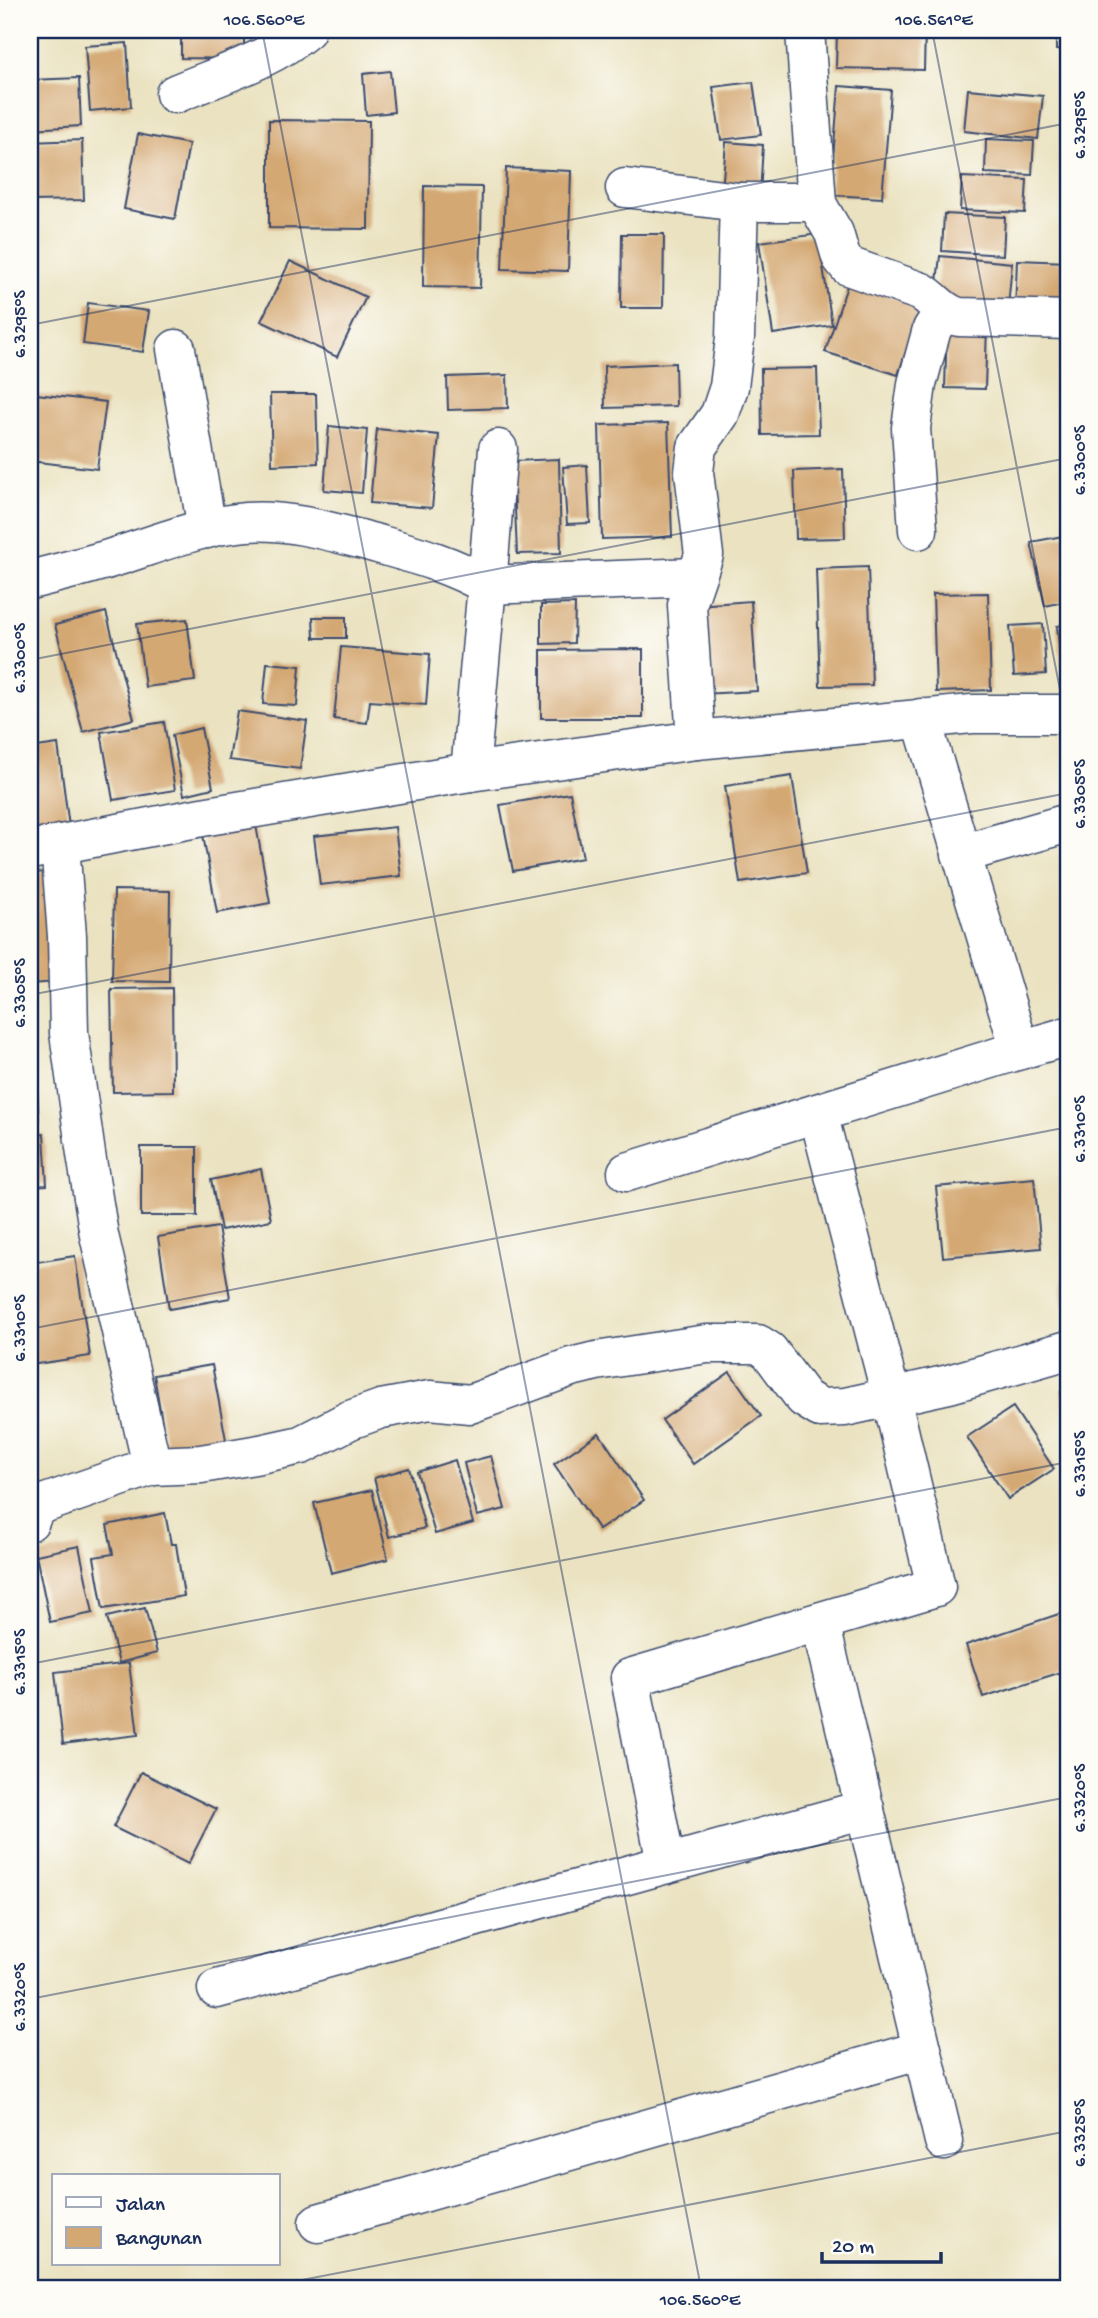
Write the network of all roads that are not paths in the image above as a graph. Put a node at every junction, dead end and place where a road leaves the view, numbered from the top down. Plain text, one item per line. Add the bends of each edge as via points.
1 (306, 30) edge
2 (806, 30) edge
3 (175, 94) dead end
4 (625, 188) dead end
5 (739, 202) junction
6 (817, 204) junction
7 (943, 312) junction
8 (1068, 320) edge
9 (176, 349) dead end
10 (498, 449) dead end
11 (206, 528) junction
12 (918, 530) dead end
13 (695, 577) junction
14 (30, 580) edge
15 (487, 585) junction
16 (1068, 714) edge
17 (921, 718) junction
18 (696, 740) junction
19 (470, 772) junction
20 (1068, 822) edge
21 (45, 847) edge
22 (961, 854) junction
23 (1068, 1036) edge
24 (1020, 1050) junction
25 (818, 1113) junction
26 (627, 1172) dead end
27 (1068, 1350) edge
28 (891, 1396) junction
29 (152, 1465) junction
30 (30, 1521) edge
31 (820, 1622) junction
32 (864, 1809) junction
33 (666, 1864) junction
34 (216, 1989) dead end
35 (922, 2050) junction
36 (944, 2141) dead end
37 (318, 2223) dead end

1 - 3 street via 273,52
2 - 6 street
4 - 5 street
5 - 6 street
5 - 13 street via 729,387 720,414 697,447 694,472 704,555
6 - 7 street via 848,266 922,292
7 - 8 street via 960,317
7 - 12 street via 932,329 911,428
9 - 11 street
10 - 15 street
11 - 14 street
11 - 15 street via 247,522 323,530 437,561
13 - 15 street
13 - 18 street via 687,605
15 - 19 street
16 - 17 street
17 - 18 street
17 - 22 street
18 - 19 street
19 - 21 street
20 - 22 street
21 - 29 street via 67,936 69,1032 99,1235
22 - 24 street
23 - 24 street
24 - 25 street
25 - 26 street
25 - 28 street
27 - 28 street
28 - 29 street via 820,1408 804,1398 769,1351 758,1344 707,1344 596,1361 470,1404 429,1400 381,1409 301,1444 260,1454 201,1464
28 - 31 street via 936,1587
29 - 30 street via 40,1505
31 - 32 street
31 - 33 street via 630,1678
32 - 33 street
32 - 35 street
33 - 34 street
35 - 36 street
35 - 37 street

